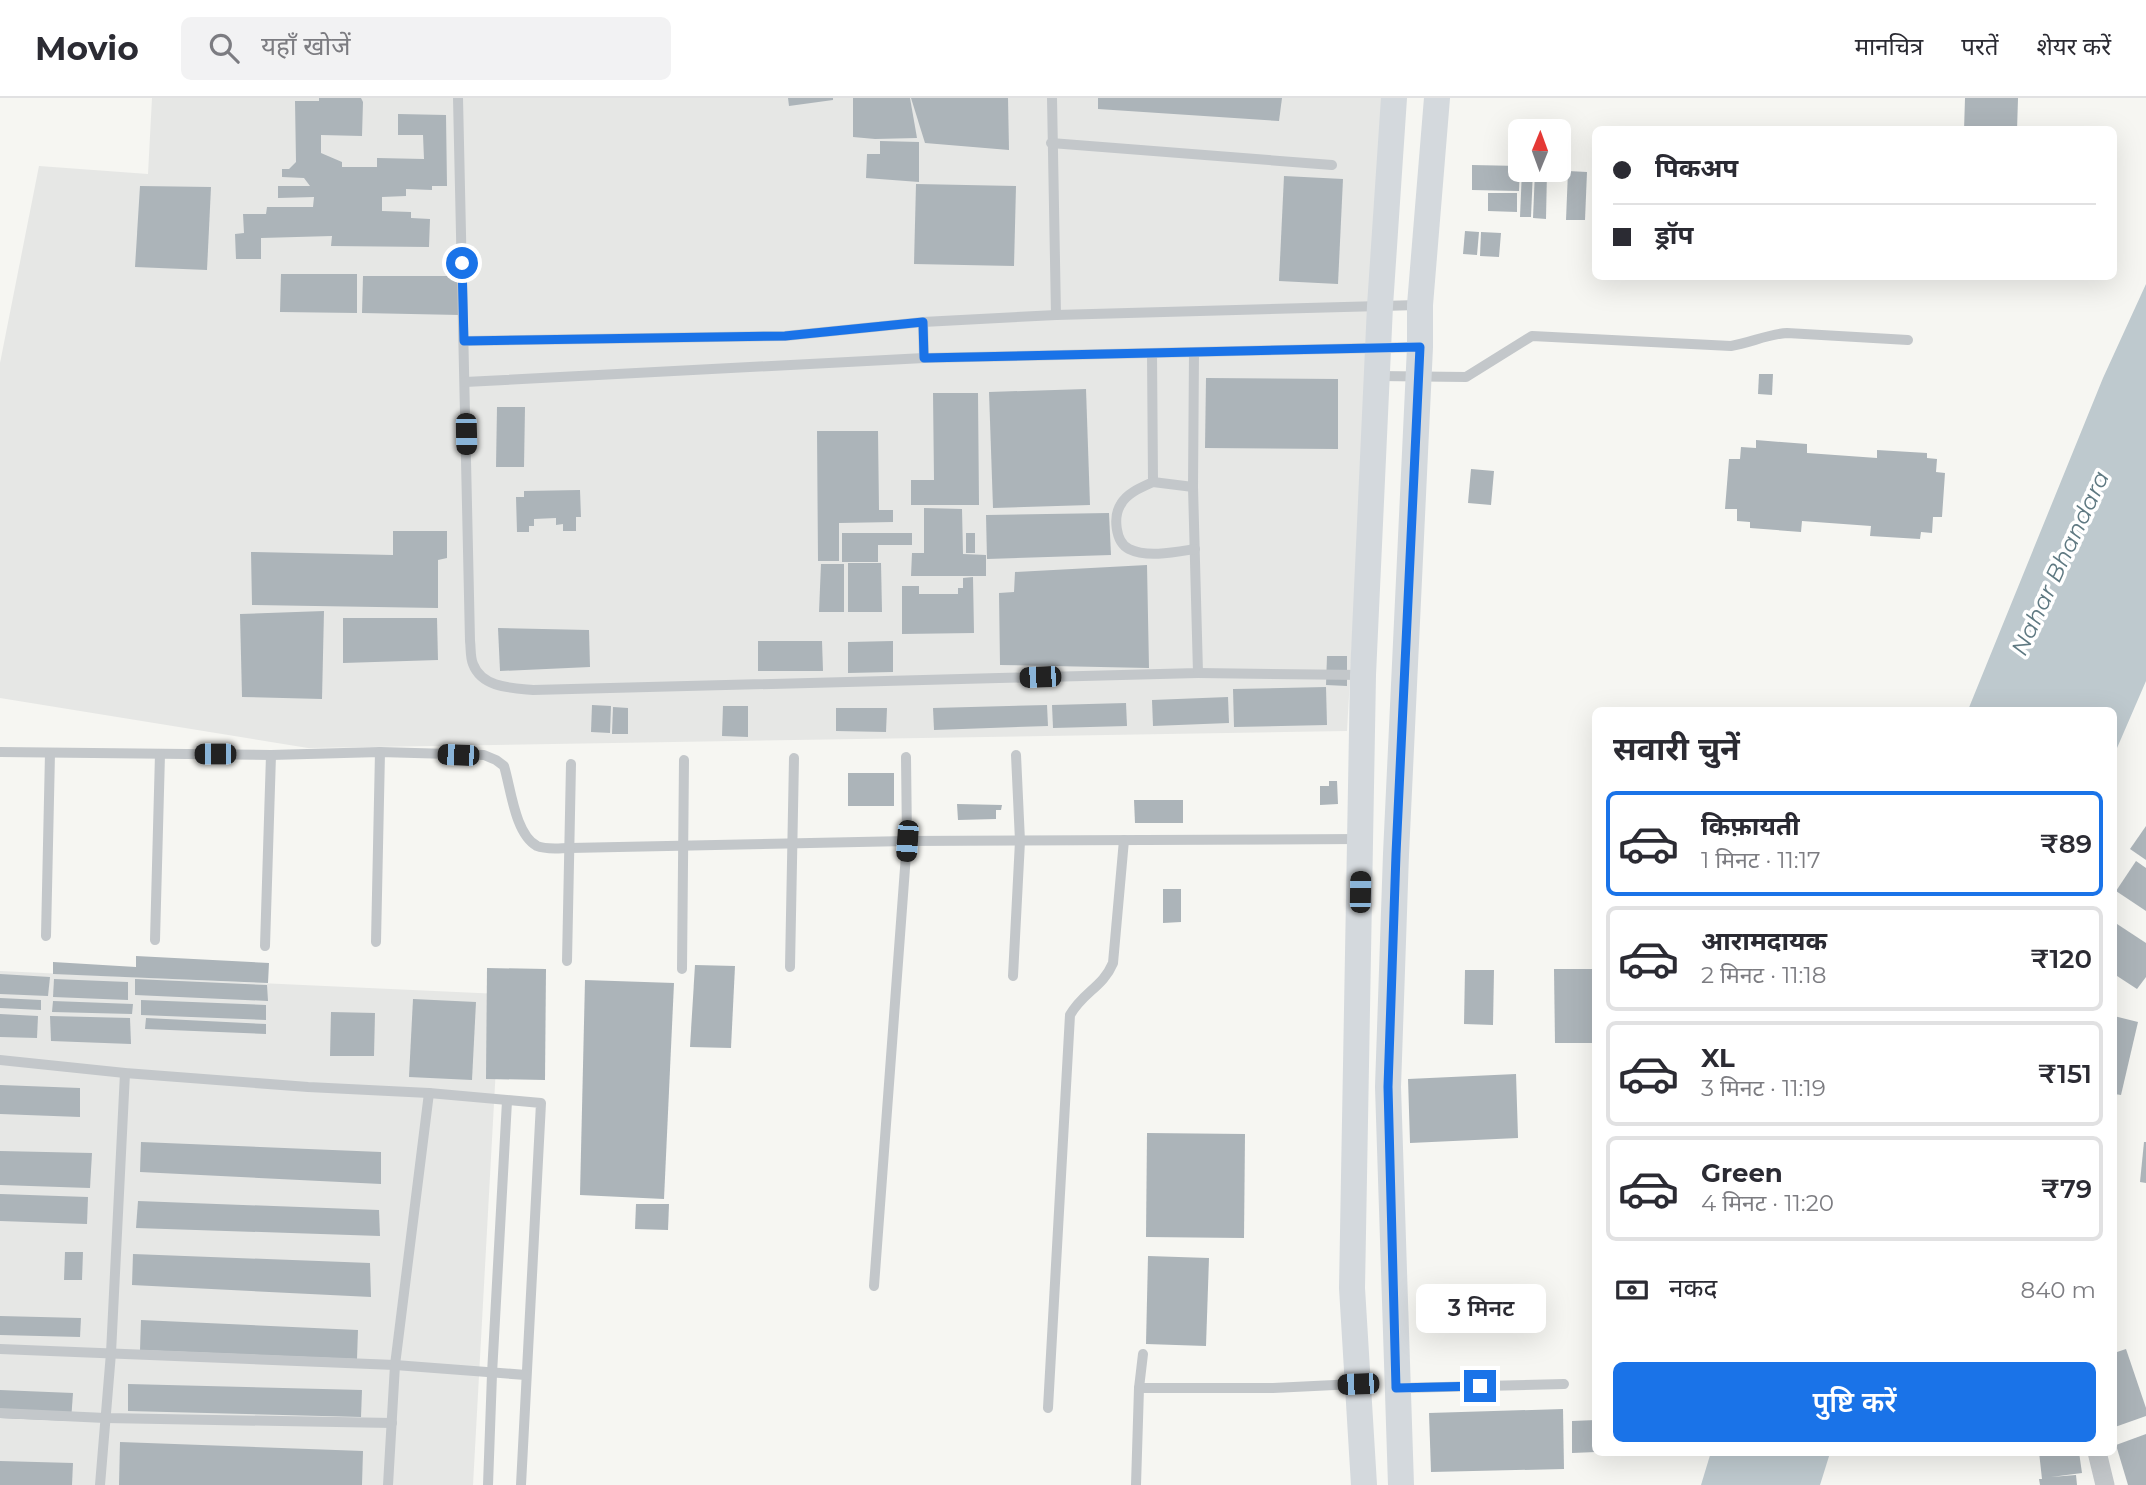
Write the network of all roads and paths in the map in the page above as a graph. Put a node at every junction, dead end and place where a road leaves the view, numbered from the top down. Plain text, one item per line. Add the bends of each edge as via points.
1 (458, 98) edge
2 (1052, 98) edge
3 (1394, 98) edge
4 (1437, 98) edge
5 (1051, 143) junction
6 (1332, 165) dead end
7 (1420, 305) junction
8 (1380, 306) junction
9 (1056, 315) junction
10 (923, 322) junction
11 (1908, 340) dead end
12 (464, 341) junction
13 (1379, 346) junction
14 (1420, 347) junction
15 (1194, 353) junction
16 (1152, 354) junction
17 (924, 358) junction
18 (1377, 376) junction
19 (1418, 376) junction
20 (465, 382) junction
21 (1153, 482) junction
22 (1193, 487) junction
23 (1195, 549) junction
24 (1198, 673) junction
25 (1363, 675) junction
26 (0, 752) edge
27 (380, 752) junction
28 (50, 753) junction
29 (160, 754) junction
30 (271, 755) junction
31 (1016, 755) dead end
32 (906, 757) dead end
33 (794, 758) dead end
34 (684, 760) dead end
35 (571, 764) dead end
36 (1360, 839) junction
37 (1124, 840) junction
38 (907, 841) junction
39 (1020, 841) junction
40 (793, 843) junction
41 (682, 846) junction
42 (570, 848) junction
43 (46, 936) dead end
44 (155, 940) dead end
45 (376, 942) dead end
46 (265, 946) dead end
47 (566, 961) dead end
48 (790, 967) dead end
49 (682, 969) dead end
50 (1013, 976) dead end
51 (0, 1060) edge
52 (125, 1073) junction
53 (429, 1093) junction
54 (507, 1101) junction
55 (874, 1286) dead end
56 (0, 1349) edge
57 (111, 1353) junction
58 (1143, 1354) dead end
59 (395, 1365) junction
60 (492, 1374) junction
61 (526, 1375) junction
62 (1358, 1384) junction
63 (1564, 1384) dead end
64 (1139, 1388) junction
65 (1396, 1388) junction
66 (1048, 1408) dead end
67 (0, 1413) edge
68 (105, 1418) junction
69 (391, 1423) junction
70 (2098, 1456) edge
71 (100, 1485) edge
72 (388, 1485) edge
73 (488, 1485) edge
74 (521, 1485) edge
75 (1136, 1485) edge
76 (1364, 1485) edge
77 (1401, 1485) edge
78 (2105, 1485) edge

1 - 12 lane
2 - 5 lane
3 - 8 main road
4 - 7 main road
5 - 6 lane
5 - 9 lane
7 - 8 lane
7 - 14 main road
8 - 9 lane
8 - 13 main road
9 - 10 lane
10 - 12 lane via 785,336
10 - 17 lane
11 - 19 lane via 1787,333 1731,346 1532,336 1466,377
12 - 20 lane
13 - 14 lane
13 - 15 lane
13 - 18 main road
14 - 19 main road
15 - 16 lane
15 - 22 lane
16 - 17 lane
16 - 21 lane
17 - 20 lane
18 - 19 lane
18 - 25 main road
19 - 65 main road via 1388,1087
20 - 24 lane via 473,665 483,679 505,688
21 - 22 lane
21 - 23 lane via 1120,504 1121,542 1143,553
22 - 23 lane
23 - 24 lane
24 - 25 lane
25 - 36 main road
26 - 28 lane
27 - 30 lane
27 - 42 lane via 484,755 496,760 504,766 526,838 539,847
27 - 45 lane
28 - 29 lane
28 - 43 lane
29 - 30 lane
29 - 44 lane
30 - 46 lane
31 - 39 lane
32 - 38 lane
33 - 40 lane
34 - 41 lane
35 - 42 lane
36 - 37 lane
36 - 62 main road via 1352,1288
37 - 39 lane
37 - 66 lane via 1113,963 1108,977 1077,1003 1070,1015
38 - 39 lane
38 - 40 lane
38 - 55 lane
39 - 50 lane
40 - 41 lane
40 - 48 lane
41 - 42 lane
41 - 49 lane
42 - 47 lane
51 - 52 lane
52 - 53 lane
52 - 57 lane
53 - 54 lane
53 - 59 lane
54 - 60 lane
54 - 61 lane via 541,1103
56 - 57 lane
57 - 59 lane
57 - 68 lane
58 - 64 lane
59 - 60 lane
59 - 69 lane
60 - 61 lane
60 - 73 lane
61 - 74 lane
62 - 64 lane
62 - 76 main road
63 - 65 lane
64 - 75 lane
65 - 77 main road
67 - 68 lane
68 - 69 lane
68 - 71 lane
69 - 72 lane
70 - 78 street

